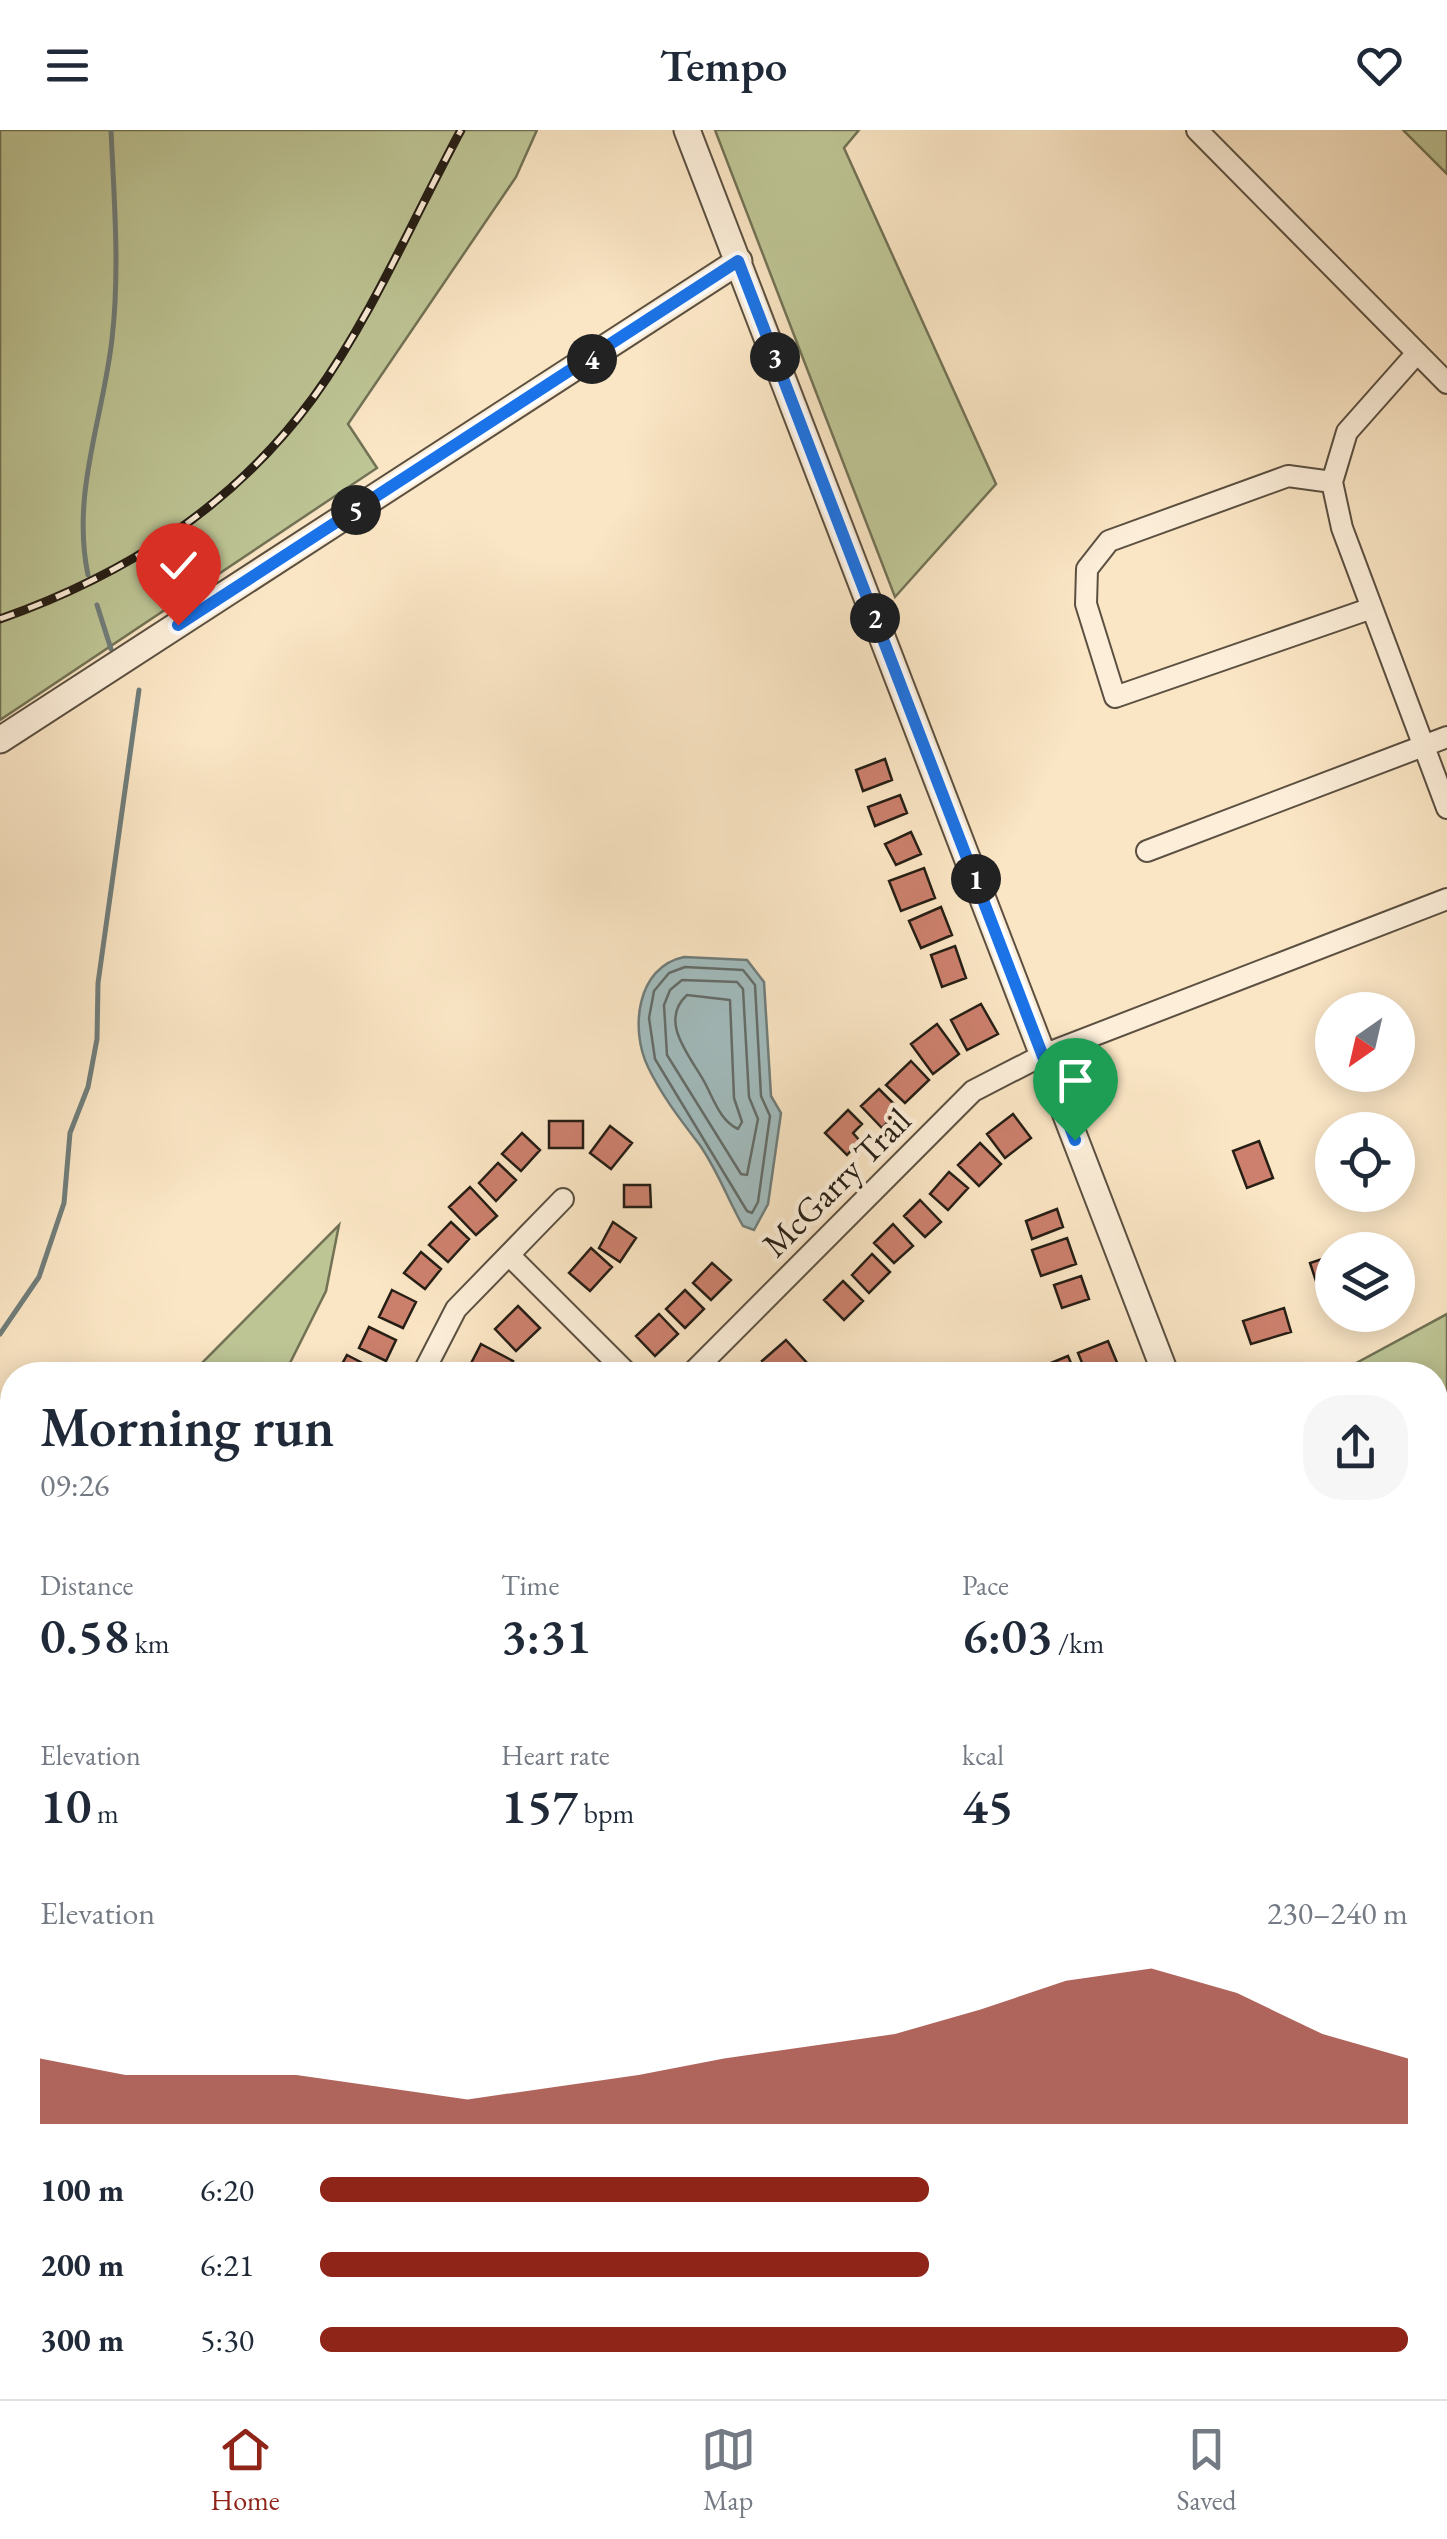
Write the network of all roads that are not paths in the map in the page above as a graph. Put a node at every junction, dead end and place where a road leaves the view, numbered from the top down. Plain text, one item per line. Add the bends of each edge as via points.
1 (687, 130) edge
2 (1197, 130) edge
3 (738, 261) junction
4 (1417, 353) junction
5 (1447, 384) edge
6 (1332, 482) junction
7 (1372, 608) junction
8 (1447, 737) edge
9 (0, 740) edge
10 (1424, 745) junction
11 (1447, 808) edge
12 (1147, 851) dead end
13 (1447, 900) edge
14 (1044, 1056) junction
15 (563, 1199) dead end
16 (509, 1255) junction
17 (429, 1362) edge
18 (616, 1362) edge
19 (703, 1362) edge
20 (1161, 1362) edge

1 - 3 street
2 - 4 street
3 - 9 street
3 - 14 street
4 - 5 street
4 - 6 street via 1346,432
6 - 7 street
6 - 7 street via 1288,476 1109,541 1087,568 1086,604 1115,697
7 - 10 street
8 - 10 street
10 - 11 street
10 - 12 street
13 - 14 street, McGarry Trail
14 - 19 street, McGarry Trail via 973,1091
14 - 20 street
15 - 16 street
16 - 17 street via 456,1310
16 - 18 street

